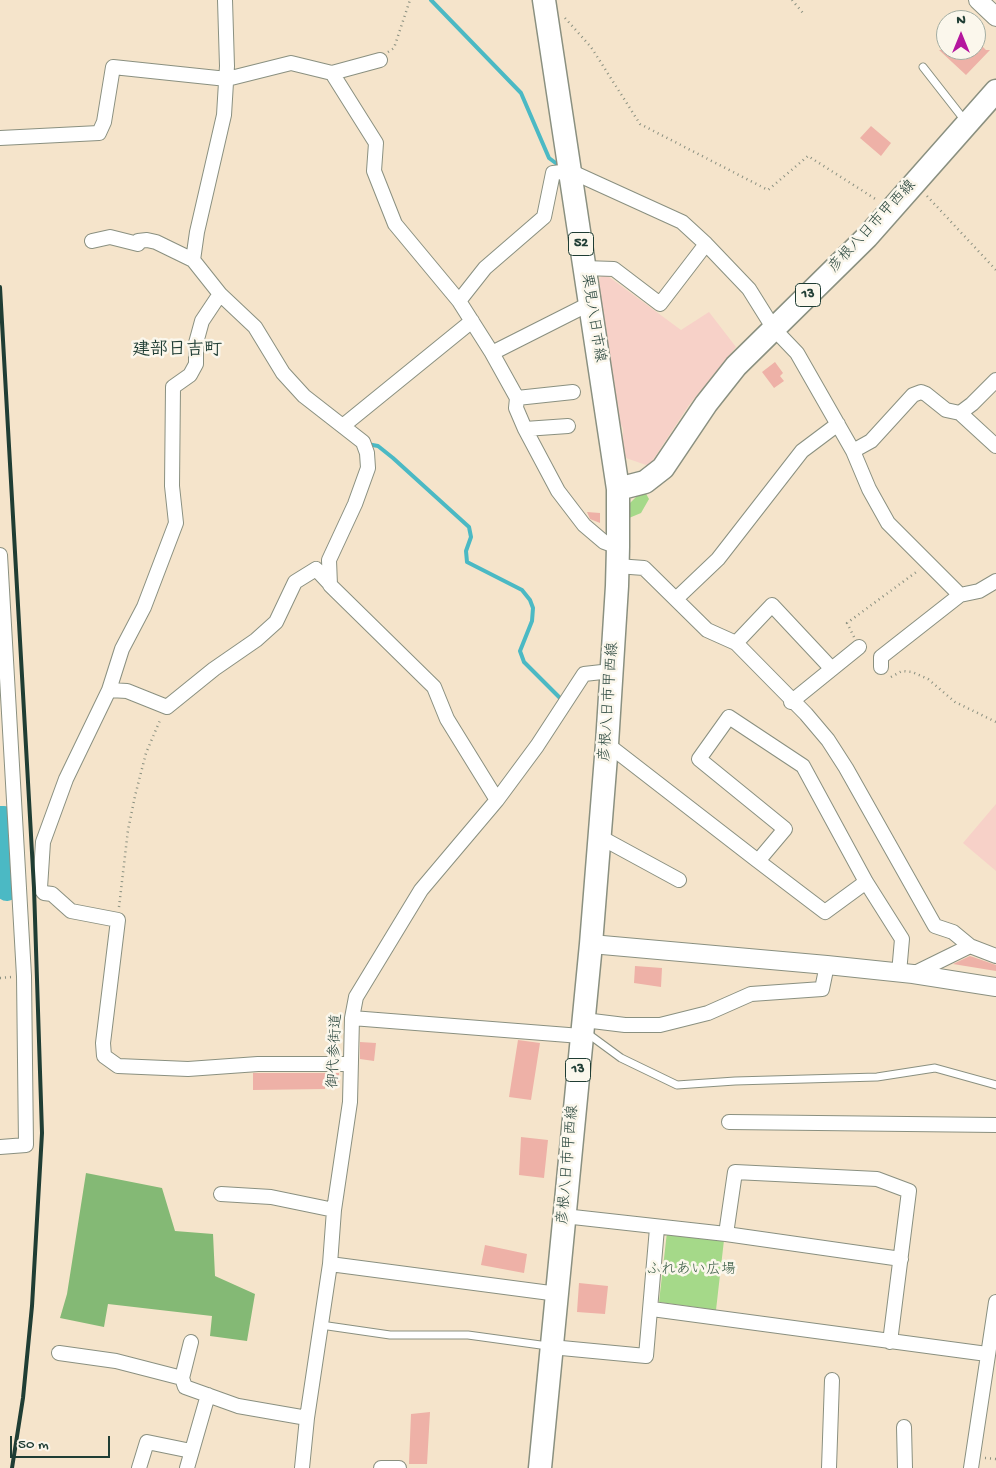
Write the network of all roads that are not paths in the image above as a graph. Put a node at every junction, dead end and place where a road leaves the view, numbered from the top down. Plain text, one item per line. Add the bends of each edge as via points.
1 (224, 0) edge
2 (978, 0) edge
3 (552, 7) edge
4 (996, 17) edge
5 (380, 60) road end
6 (923, 67) dead end
7 (332, 74) junction
8 (227, 79) junction
9 (996, 91) edge
10 (968, 123) junction
11 (0, 138) edge
12 (570, 171) junction
13 (92, 241) dead end
14 (706, 244) junction
15 (193, 260) junction
16 (584, 268) junction
17 (220, 294) junction
18 (459, 300) junction
19 (589, 304) junction
20 (472, 320) junction
21 (774, 329) junction
22 (492, 352) junction
23 (996, 380) edge
24 (573, 392) dead end
25 (517, 398) junction
26 (960, 412) junction
27 (838, 424) junction
28 (344, 425) junction
29 (568, 426) dead end
30 (525, 429) junction
31 (996, 446) edge
32 (853, 451) junction
33 (618, 488) junction
34 (0, 555) edge
35 (618, 557) junction
36 (996, 581) edge
37 (330, 584) junction
38 (960, 594) junction
39 (677, 598) junction
40 (736, 643) junction
41 (859, 646) dead end
42 (882, 667) dead end
43 (831, 668) junction
44 (612, 671) junction
45 (109, 690) junction
46 (791, 702) junction
47 (607, 744) junction
48 (497, 800) junction
49 (600, 837) junction
50 (758, 861) junction
51 (679, 880) dead end
52 (866, 882) junction
53 (591, 944) junction
54 (970, 946) junction
55 (996, 956) edge
56 (826, 965) junction
57 (906, 974) junction
58 (996, 987) edge
59 (352, 1018) junction
60 (582, 1028) junction
61 (351, 1064) junction
62 (996, 1084) edge
63 (729, 1122) dead end
64 (996, 1125) edge
65 (0, 1147) edge
66 (221, 1194) dead end
67 (334, 1210) junction
68 (564, 1216) junction
69 (657, 1228) junction
70 (726, 1234) junction
71 (901, 1259) junction
72 (330, 1264) junction
73 (558, 1294) junction
74 (996, 1302) edge
75 (652, 1309) junction
76 (321, 1325) junction
77 (191, 1342) dead end
78 (890, 1342) junction
79 (551, 1347) junction
80 (59, 1353) dead end
81 (987, 1354) junction
82 (182, 1378) junction
83 (832, 1380) dead end
84 (208, 1395) junction
85 (306, 1418) junction
86 (904, 1427) dead end
87 (191, 1451) junction
88 (139, 1468) edge
89 (187, 1468) edge
90 (302, 1468) edge
91 (381, 1468) edge
92 (399, 1468) edge
93 (540, 1468) edge
94 (829, 1468) edge
95 (905, 1468) edge
96 (971, 1468) edge

1 - 8 street
2 - 4 street
3 - 12 main road, 栗見八日市線 / 52
5 - 7 street
6 - 10 lane
7 - 8 street via 291,64
7 - 18 street via 376,143 374,170 395,224
8 - 11 street via 113,67 104,122 99,133
8 - 15 street via 224,115
9 - 10 main road, 彦根八日市甲西線 / 13
10 - 21 main road, 彦根八日市甲西線 / 13 via 891,209
12 - 14 street via 682,222
12 - 16 main road, 栗見八日市線 / 52
12 - 18 street via 553,172 544,216 485,268
13 - 15 street via 110,238 138,244 138,241 147,240
14 - 16 street via 660,304 614,269
14 - 21 street via 748,288
15 - 17 street
16 - 19 main road, 栗見八日市線 / 52
17 - 28 street via 254,327 283,373 304,396
17 - 45 street via 202,321 196,343 196,364 190,375 172,387 172,486 176,523 144,607 122,649
18 - 20 street
19 - 22 street
19 - 33 main road, 栗見八日市線 / 52
20 - 22 street
20 - 28 street
21 - 27 street via 798,353
21 - 33 main road, 彦根八日市甲西線 / 13 via 736,366 663,468 645,482
22 - 25 street
23 - 26 street
24 - 25 street
25 - 30 street via 516,408
26 - 31 street
26 - 32 street via 946,410 921,392 912,395 871,440
27 - 32 street
27 - 39 street via 802,451 718,559
28 - 37 street via 363,442 368,468 329,560
29 - 30 street
30 - 35 street via 558,490 584,525
32 - 38 street via 888,523
33 - 35 main road, 彦根八日市甲西線 / 13
34 - 65 street via 24,976 26,1145
35 - 39 street via 644,568
35 - 44 main road, 彦根八日市甲西線 / 13
36 - 38 street via 979,591
37 - 45 street via 316,569 295,582 276,622 167,707 127,691
37 - 48 street via 434,687 447,719
38 - 42 street via 882,657
39 - 40 street via 707,630
40 - 43 street via 772,604
40 - 46 street
41 - 43 street
43 - 46 street
44 - 47 main road, 彦根八日市甲西線 / 13
44 - 48 street, 御代参街道 via 584,674
45 - 61 street via 66,778 43,842 40,888 71,911 118,920 104,1056 118,1066 188,1069 258,1064
46 - 54 street via 828,740 842,761 935,926 953,932
47 - 49 main road, 彦根八日市甲西線 / 13
47 - 50 street
48 - 59 street, 御代参街道 via 421,890 356,997
49 - 51 street
49 - 53 main road, 彦根八日市甲西線 / 13
50 - 52 street via 825,912
50 - 52 street via 785,829 698,759 729,717 803,766
52 - 57 street via 902,939
53 - 56 street
53 - 60 main road, 彦根八日市甲西線 / 13
54 - 55 street
54 - 57 street
56 - 57 street
56 - 60 street via 822,989 751,994 708,1013 660,1025
57 - 58 street
59 - 60 street
59 - 61 street, 御代参街道
60 - 62 lane via 621,1058 677,1085 876,1077 935,1068
60 - 68 main road, 彦根八日市甲西線 / 13
61 - 67 street, 御代参街道 via 350,1102
63 - 64 street
66 - 67 street via 271,1197
67 - 72 street, 御代参街道
68 - 69 street
68 - 73 main road, 彦根八日市甲西線 / 13
69 - 70 street
69 - 75 street
70 - 71 street
70 - 71 street via 735,1172 877,1179 909,1191
71 - 78 street
72 - 73 street
72 - 76 street, 御代参街道
73 - 79 main road, 彦根八日市甲西線 / 13
74 - 81 street
75 - 78 street
75 - 79 street via 646,1356
76 - 79 lane via 390,1335 468,1335
76 - 85 street, 御代参街道
77 - 82 street
78 - 81 street
79 - 93 main road, 彦根八日市甲西線 / 13
80 - 82 street via 116,1361
81 - 96 street
82 - 84 street via 185,1387
83 - 94 street
84 - 85 street via 264,1412
84 - 87 street
85 - 90 street, 御代参街道
86 - 95 street
87 - 88 street via 147,1442
87 - 89 street
91 - 92 street

